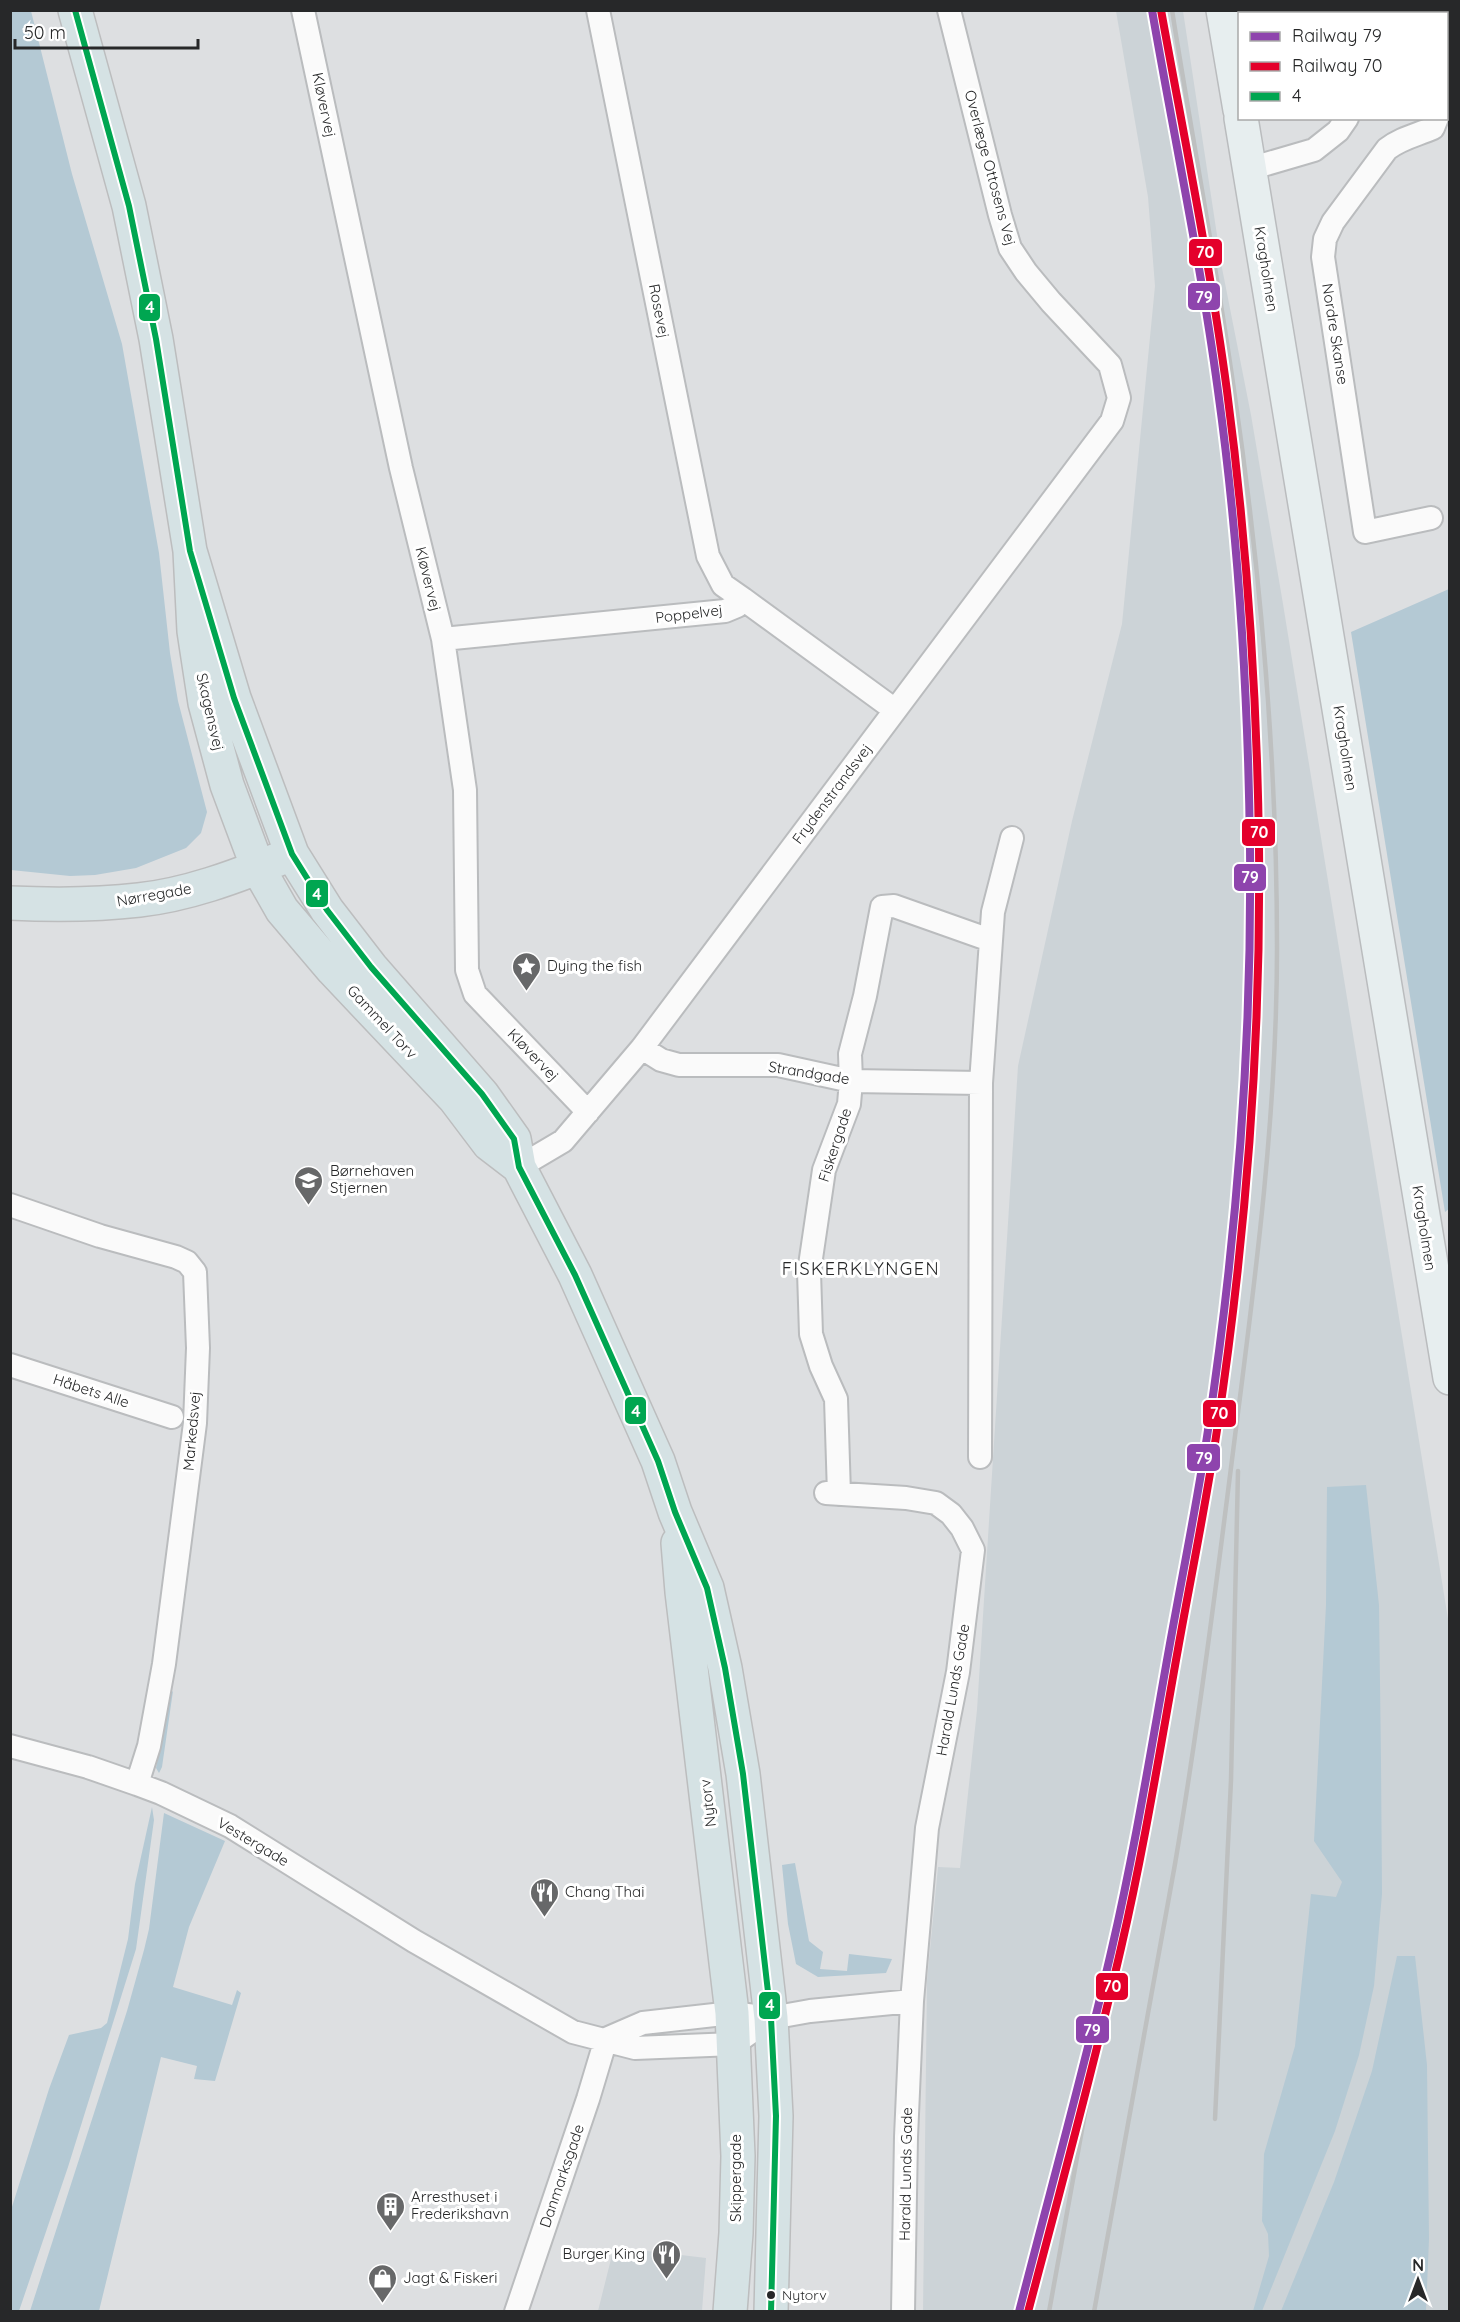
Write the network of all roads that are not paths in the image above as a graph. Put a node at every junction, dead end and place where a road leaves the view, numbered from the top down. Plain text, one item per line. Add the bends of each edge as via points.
1 (75, 10) edge
2 (303, 10) edge
3 (598, 10) edge
4 (949, 10) edge
5 (1223, 10) edge
6 (1238, 104) edge
7 (1241, 120) edge
8 (1346, 120) edge
9 (1436, 120) edge
10 (1249, 169) junction
11 (1119, 398) joint
12 (1431, 518) dead end
13 (190, 551) junction
14 (743, 598) junction
15 (443, 639) junction
16 (895, 710) junction
17 (1012, 838) dead end
18 (292, 854) junction
19 (258, 867) junction
20 (10, 903) edge
21 (990, 940) junction
22 (642, 1048) junction
23 (851, 1081) junction
24 (981, 1083) junction
25 (588, 1112) junction
26 (519, 1167) junction
27 (10, 1205) edge
28 (10, 1365) edge
29 (1449, 1378) edge
30 (172, 1417) dead end
31 (980, 1457) dead end
32 (832, 1493) joint
33 (695, 1590) junction
34 (10, 1746) edge
35 (137, 1784) junction
36 (912, 2001) junction
37 (771, 2018) junction
38 (733, 2029) junction
39 (606, 2039) junction
40 (516, 2312) edge
41 (730, 2312) edge
42 (771, 2312) edge
43 (903, 2312) edge

1 - 13 main road, Skagensvej via 129,206 156,339
2 - 15 street, Kløvervej via 401,468
3 - 14 street, Rosevej via 708,556 723,585
4 - 11 street, Overlæge Ottosens Vej via 1010,248 1051,302 1110,366
5 - 6 street
7 - 10 street, Kragholmen
8 - 10 street via 1314,150
9 - 12 street, Nordre Skanse via 1433,128 1397,141 1387,149 1333,222 1323,257 1365,532
10 - 29 street, Kragholmen
11 - 16 street, Frydenstrandsvej via 1112,421 1088,455
13 - 18 main road, Skagensvej via 234,698
13 - 19 main road, Skagensvej via 194,631 205,703 227,785
14 - 15 street, Poppelvej via 725,611
14 - 16 street, Poppelvej
15 - 25 street, Kløvervej via 465,790 467,970 475,994
16 - 22 street, Frydenstrandsvej
17 - 21 street
18 - 19 main road, Nørregade
18 - 26 main road, Gammel Torv via 327,910 371,967 483,1094 514,1138
19 - 20 main road, Nørregade via 141,900 73,906
19 - 26 main road, Gammel Torv via 282,910 333,970 454,1099 489,1144
21 - 23 street, Fiskergade via 894,906 882,907 850,1054
21 - 24 street
22 - 23 street, Strandgade via 661,1060 680,1065 778,1065
22 - 25 street, Frydenstrandsvej
23 - 24 street, Strandgade
23 - 32 street, Fiskergade via 849,1104 824,1170 809,1272 811,1334 836,1399
24 - 31 street
25 - 26 street, Frydenstrandsvej via 563,1141
26 - 33 main road, Gammel Torv via 575,1275 658,1461
27 - 35 street, Markedsvej via 176,1257 195,1272 195,1423 164,1664 149,1746
28 - 30 street, Håbets Alle
32 - 36 street, Harald Lunds Gade via 936,1503 951,1514 973,1550 958,1672 927,1828
33 - 37 main road via 725,1668 743,1774
33 - 38 main road, Nytorv
34 - 35 street, Vestergade
35 - 39 street, Vestergade via 230,1826 477,1979 573,2032
36 - 37 street
36 - 43 street, Harald Lunds Gade
37 - 38 street
37 - 38 street
37 - 42 main road via 776,2116
38 - 39 street via 635,2048
38 - 39 street via 643,2023
38 - 41 main road, Skippergade via 738,2157
39 - 40 street, Danmarksgade

